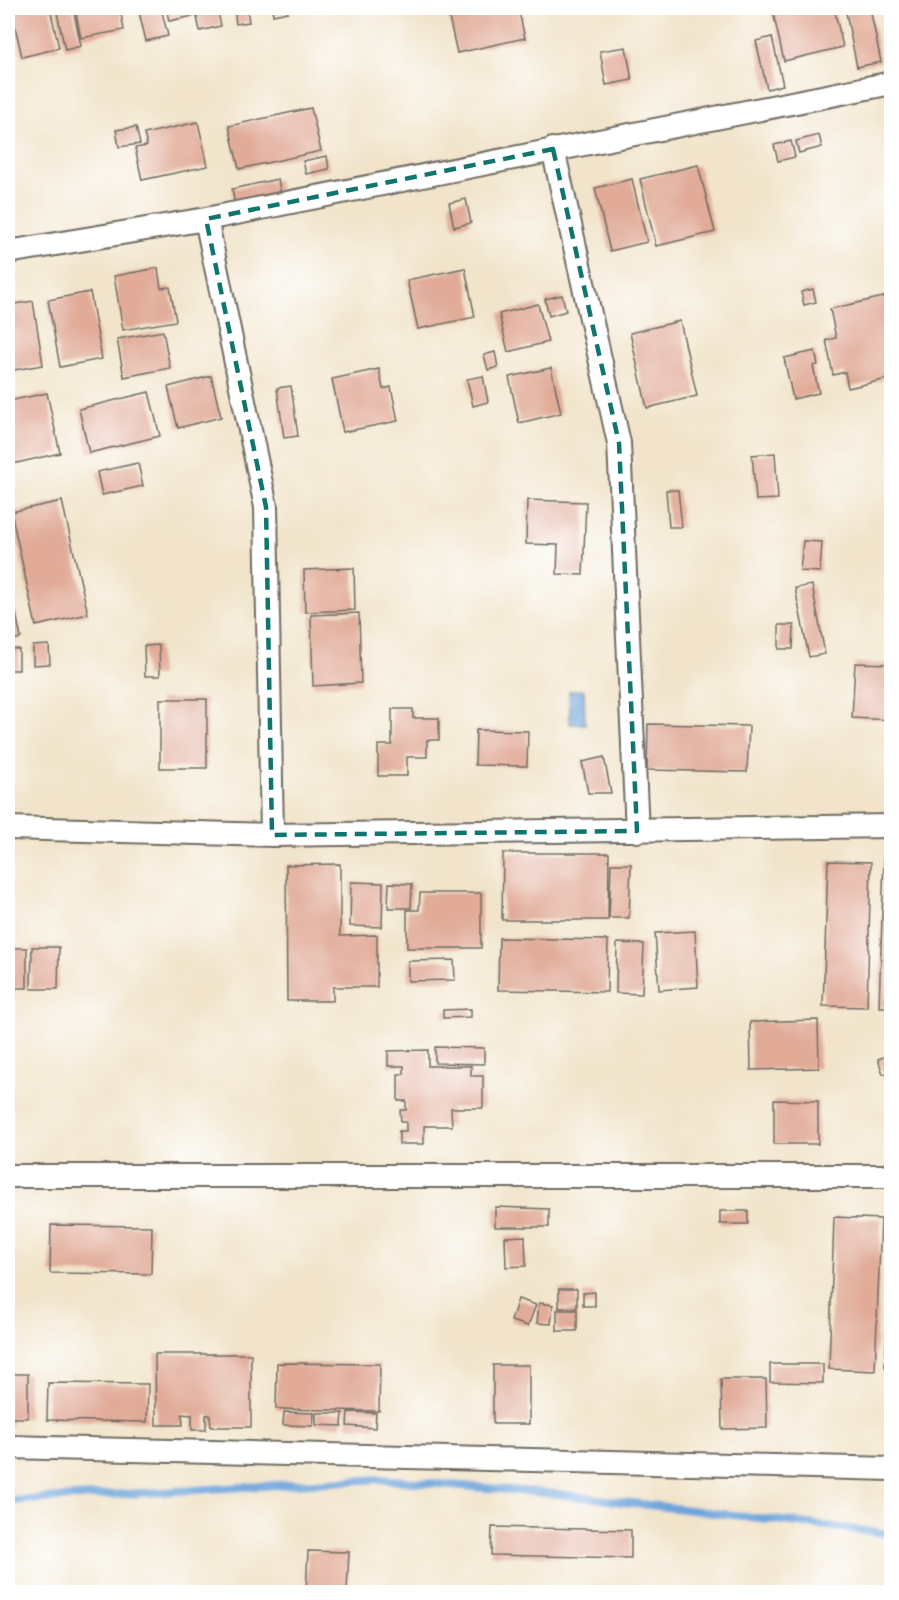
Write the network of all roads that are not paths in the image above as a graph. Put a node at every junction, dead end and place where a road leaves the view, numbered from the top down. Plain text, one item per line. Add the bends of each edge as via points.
1 (891, 83) edge
2 (553, 149) junction
3 (206, 219) junction
4 (8, 252) edge
5 (891, 826) edge
6 (8, 828) edge
7 (637, 831) junction
8 (272, 835) junction
9 (8, 1176) edge
10 (891, 1176) edge
11 (8, 1447) edge
12 (891, 1469) edge

1 - 2 street
2 - 3 street
2 - 7 street via 619,443
3 - 4 street
3 - 8 street via 267,507
5 - 7 street
6 - 8 street
7 - 8 street
9 - 10 street
11 - 12 street

